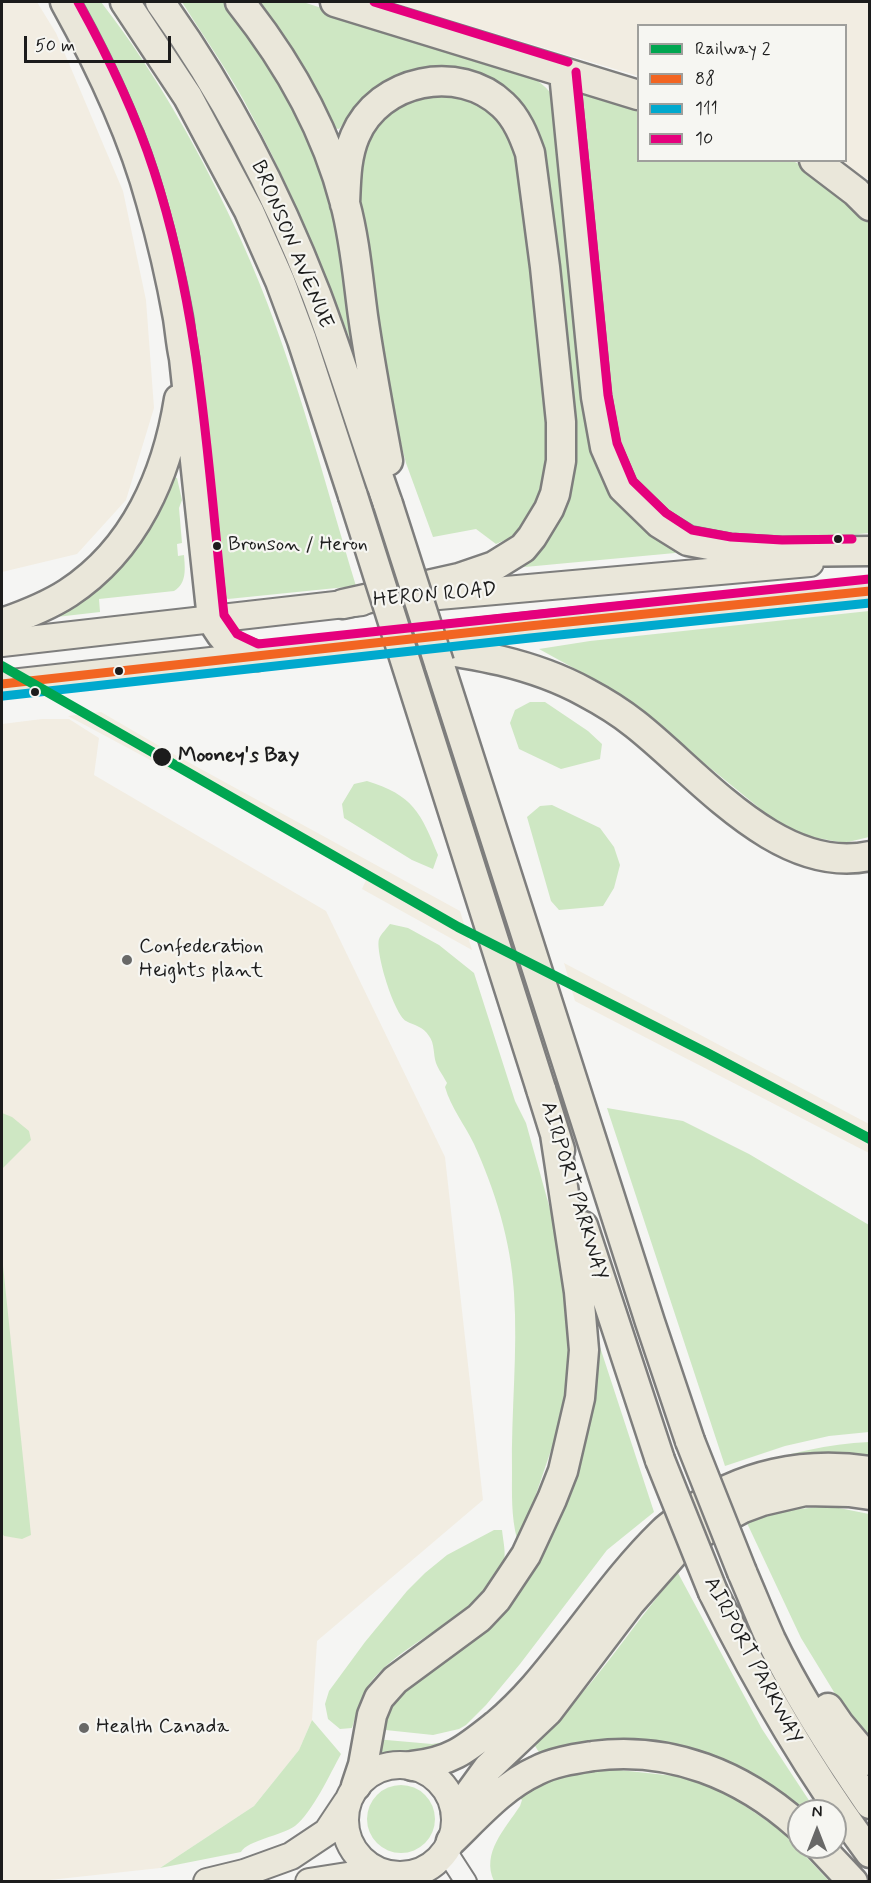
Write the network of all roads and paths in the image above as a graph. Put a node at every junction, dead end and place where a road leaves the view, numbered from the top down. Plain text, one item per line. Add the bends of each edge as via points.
1 (65, 2) edge
2 (125, 2) edge
3 (159, 2) edge
4 (240, 2) edge
5 (335, 2) edge
6 (564, 73) junction
7 (637, 94) edge
8 (817, 162) edge
9 (345, 204) junction
10 (870, 206) edge
11 (184, 358) junction
12 (353, 496) joint
13 (388, 504) junction
14 (870, 551) edge
15 (870, 556) edge
16 (870, 591) edge
17 (343, 604) junction
18 (212, 619) junction
19 (2, 623) edge
20 (392, 642) junction
21 (2, 643) edge
22 (258, 656) junction
23 (2, 684) edge
24 (870, 856) edge
25 (555, 1134) junction
26 (870, 1471) edge
27 (870, 1495) edge
28 (742, 1572) junction
29 (870, 1761) edge
30 (412, 1766) junction
31 (352, 1792) junction
32 (870, 1804) edge
33 (456, 1812) junction
34 (787, 1816) edge
35 (449, 1846) junction
36 (870, 1853) edge
37 (832, 1859) edge
38 (391, 1876) edge
39 (207, 1881) edge
40 (309, 1881) edge
41 (466, 1881) edge
42 (853, 1881) edge

1 - 11 highway via 93,51 141,169 171,281
2 - 12 highway, BRONSON AVENUE via 188,97 249,211 298,330
3 - 13 highway, BRONSON AVENUE via 201,63 246,141 291,235 316,295
4 - 9 highway via 278,53 301,94
5 - 6 highway
6 - 7 highway
6 - 14 highway via 596,397 605,447 623,488 659,523 688,541 730,549 782,552
8 - 10 highway
9 - 13 highway via 390,472
9 - 17 highway via 347,167 355,136 373,110 398,90 449,80 465,83 504,105 524,135 530,153 562,442 559,478 549,509 532,537 510,557 459,578
11 - 18 highway
11 - 19 highway via 168,452 134,527 104,563 69,592
12 - 25 highway, AIRPORT PARKWAY, bridge
13 - 28 highway, AIRPORT PARKWAY, bridge via 650,1322 690,1441
15 - 17 main road, HERON ROAD
16 - 20 main road, HERON ROAD
17 - 18 main road, HERON ROAD
18 - 21 main road, HERON ROAD
18 - 22 highway via 228,644
20 - 22 main road, HERON ROAD
20 - 24 highway via 514,663 559,679 635,724 764,832 821,855
22 - 23 main road, HERON ROAD
25 - 31 highway via 584,1350 580,1398 563,1470 525,1555 496,1600 479,1618 395,1680 379,1698 363,1765
25 - 36 highway, AIRPORT PARKWAY, bridge via 660,1460 713,1592 781,1719
26 - 30 highway via 820,1467 776,1472 733,1486 697,1506 664,1530 530,1694 509,1714 455,1756
27 - 33 highway via 805,1491 762,1501 717,1522 675,1552 630,1603 548,1711 488,1768
28 - 29 highway via 839,1725
28 - 32 highway, AIRPORT PARKWAY via 786,1670
30 - 31 main road via 382,1768 368,1775
30 - 33 main road via 438,1779
31 - 38 main road via 345,1812 349,1841 366,1864
31 - 39 main road via 327,1832 291,1856
33 - 35 main road
34 - 35 highway via 745,1785 700,1765 657,1756 603,1755 560,1762 524,1777
35 - 38 main road via 428,1868
35 - 41 street
37 - 42 highway
38 - 40 main road

